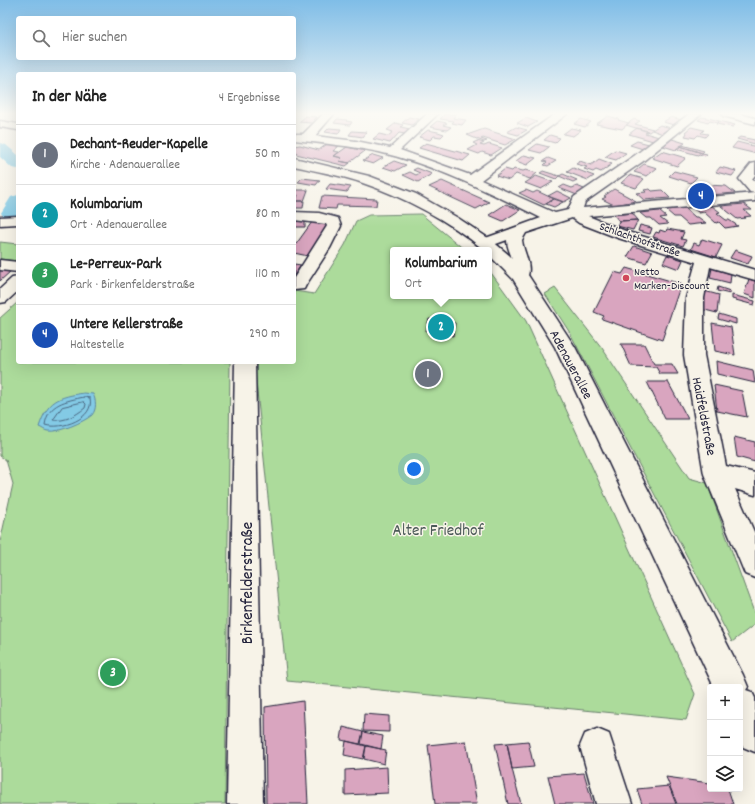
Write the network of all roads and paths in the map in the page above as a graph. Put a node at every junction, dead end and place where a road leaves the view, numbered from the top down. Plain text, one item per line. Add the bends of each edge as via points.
1 (392, 152) edge
2 (511, 152) edge
3 (648, 152) edge
4 (296, 162) edge
5 (755, 167) edge
6 (472, 180) junction
7 (755, 189) edge
8 (755, 197) edge
9 (574, 213) junction
10 (296, 216) edge
11 (553, 218) junction
12 (16, 220) edge
13 (0, 221) edge
14 (521, 230) junction
15 (485, 243) junction
16 (490, 247) edge
17 (492, 249) edge
18 (704, 260) junction
19 (0, 265) edge
20 (16, 267) edge
21 (755, 275) edge
22 (520, 276) junction
23 (16, 284) edge
24 (296, 285) edge
25 (0, 298) edge
26 (245, 364) edge
27 (716, 474) junction
28 (755, 484) edge
29 (755, 565) edge
30 (731, 684) edge
31 (743, 710) edge
32 (755, 735) edge
33 (597, 746) dead end
34 (245, 804) edge
35 (614, 804) edge

1 - 6 street
2 - 6 street
3 - 9 street via 580,200
4 - 15 main road, Adenauerallee via 343,173 391,189 433,209
5 - 7 street via 746,179
6 - 11 street
8 - 9 street
9 - 11 street
9 - 18 street, Schlachthofstraße via 584,220 623,235
10 - 24 street via 324,218 333,222 334,226
11 - 14 street
12 - 13 street
14 - 15 street
14 - 22 street via 514,240 520,259
15 - 16 main road, Adenauerallee
17 - 22 main road, Adenauerallee
18 - 21 street, Schlachthofstraße
18 - 27 street, Haidfeldstraße via 695,298 694,355
19 - 20 street
22 - 30 main road, Adenauerallee via 565,347
23 - 25 street
26 - 34 street, Birkenfelderstraße
27 - 28 street
27 - 29 street, Haidfeldstraße
31 - 32 main road
33 - 35 street

